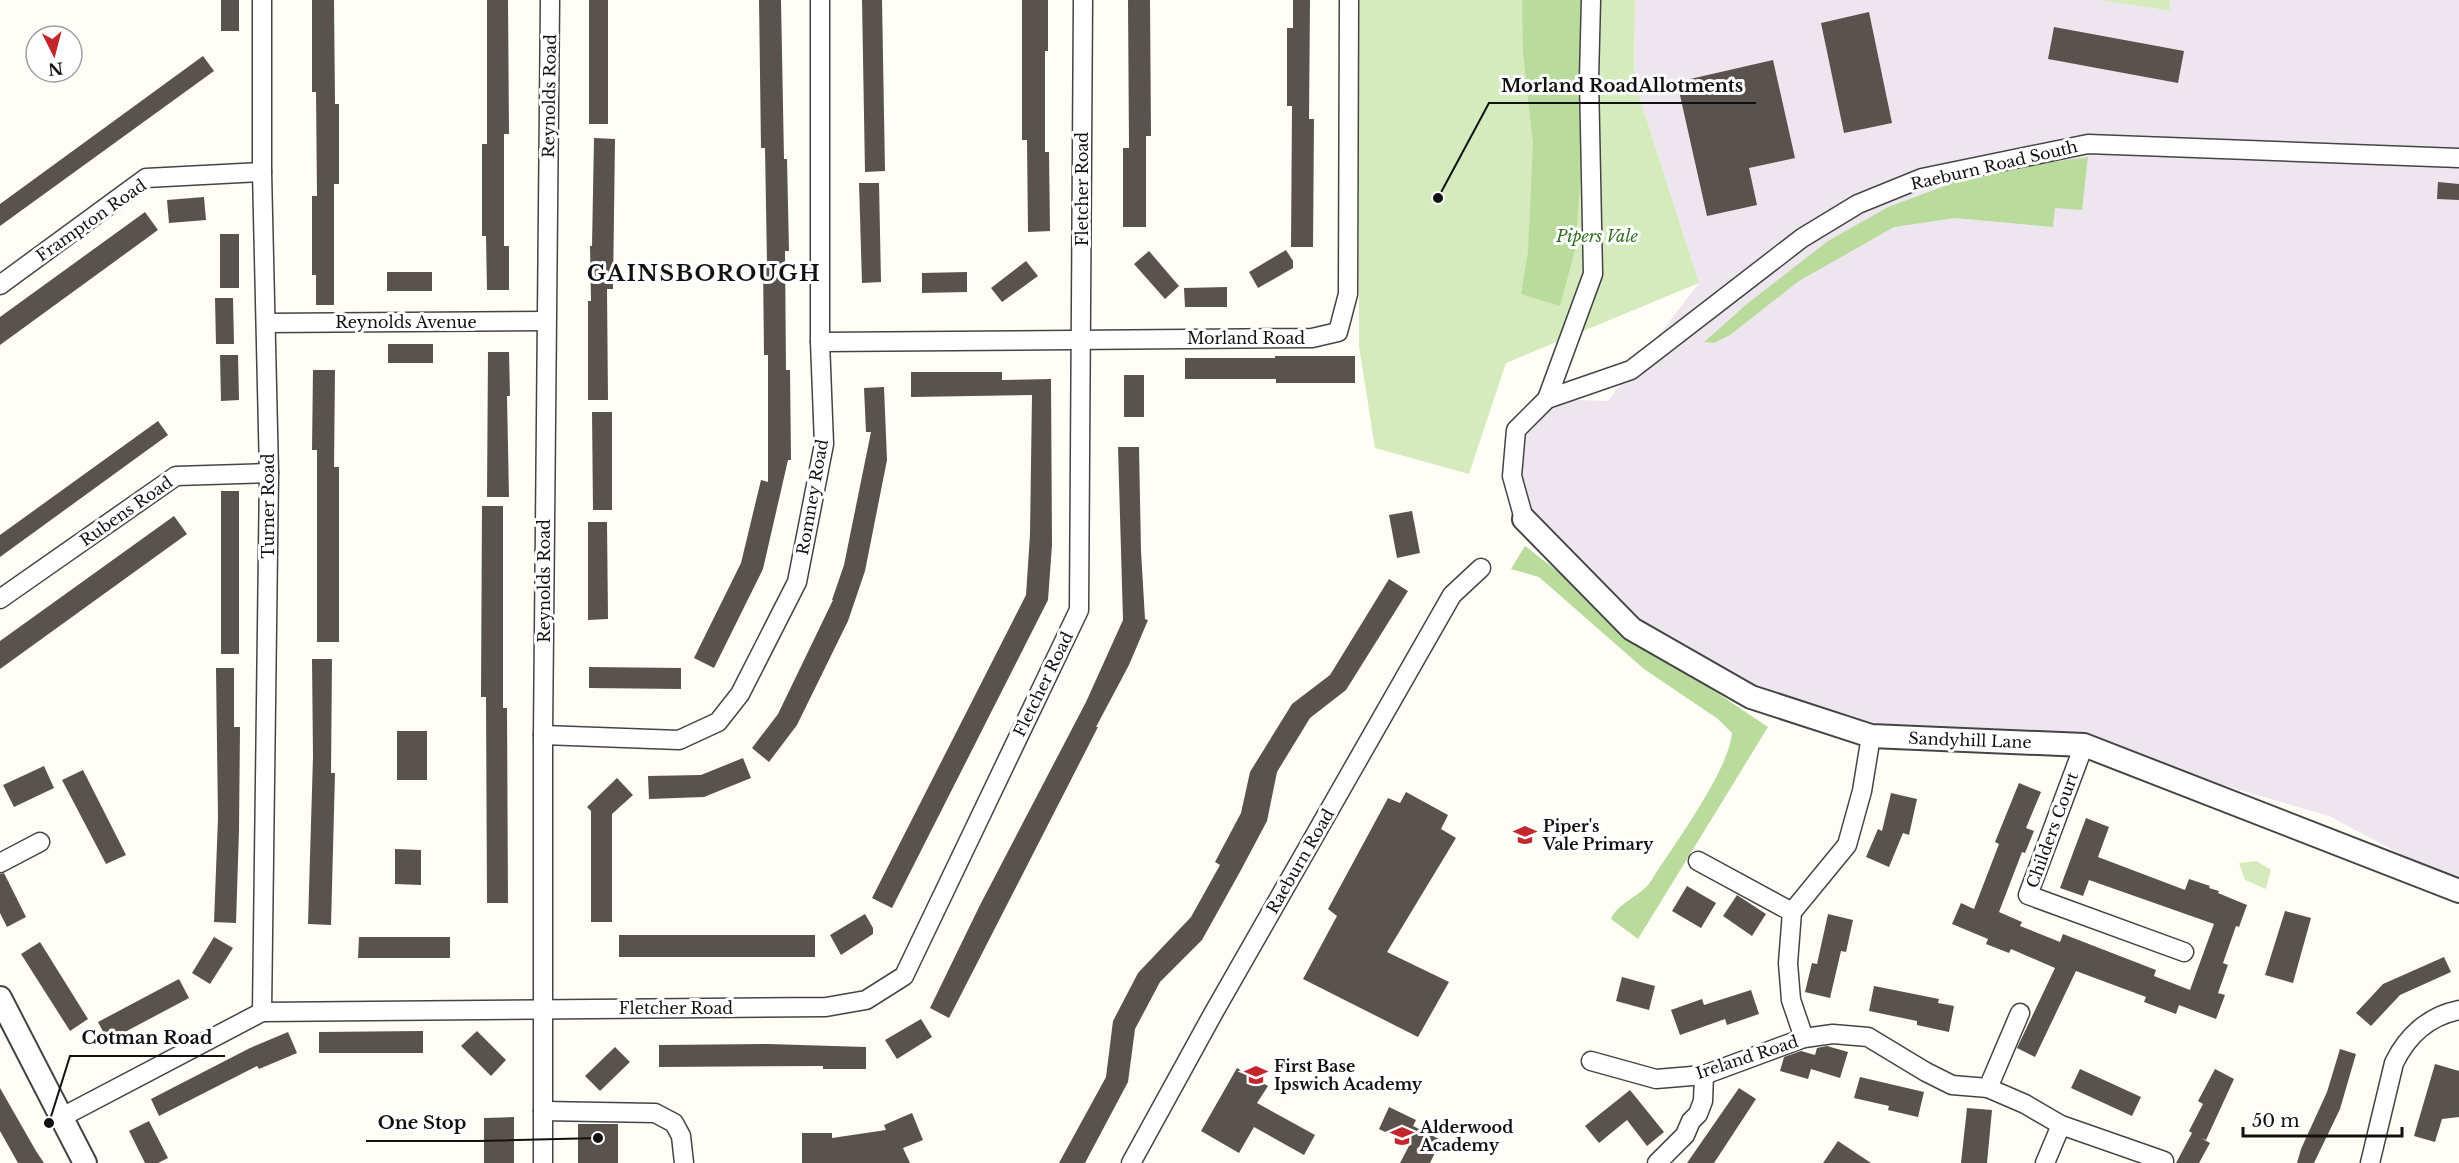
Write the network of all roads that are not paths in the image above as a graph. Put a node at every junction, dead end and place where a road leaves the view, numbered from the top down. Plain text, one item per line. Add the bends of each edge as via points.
1 (262, 0) edge
2 (550, 0) edge
3 (820, 0) edge
4 (1083, 0) edge
5 (1349, 0) edge
6 (1591, 0) edge
7 (2459, 158) edge
8 (262, 172) junction
9 (0, 285) edge
10 (546, 321) junction
11 (266, 323) junction
12 (1080, 339) junction
13 (820, 342) junction
14 (1547, 399) junction
15 (269, 473) junction
16 (1524, 519) joint
17 (1481, 568) dead end
18 (0, 599) edge
19 (543, 735) junction
20 (1871, 736) junction
21 (2084, 745) junction
22 (40, 842) dead end
23 (1698, 861) dead end
24 (0, 863) edge
25 (2459, 891) edge
26 (1792, 912) junction
27 (2184, 952) dead end
28 (0, 998) edge
29 (542, 1009) junction
30 (2459, 1010) edge
31 (262, 1012) junction
32 (2019, 1013) dead end
33 (1803, 1038) junction
34 (1591, 1061) dead end
35 (1704, 1074) junction
36 (1988, 1088) junction
37 (543, 1111) junction
38 (62, 1117) junction
39 (2061, 1125) junction
40 (2128, 1156) edge
41 (2164, 1161) dead end
42 (85, 1163) edge
43 (543, 1163) edge
44 (684, 1163) edge
45 (1131, 1163) edge
46 (1658, 1163) edge
47 (2045, 1163) edge
48 (2370, 1163) edge

1 - 8 street, Turner Road
2 - 10 street, Reynolds Road
3 - 13 street, Romney Road
4 - 12 street, Fletcher Road
5 - 12 street, Morland Road via 1348,294 1338,332 1312,338
6 - 14 street via 1593,274
7 - 14 street, Raeburn Road South via 2088,144 1922,178 1858,204 1802,238 1631,370
8 - 9 street, Frampton Road via 146,178
8 - 11 street, Turner Road
10 - 11 street, Reynolds Avenue
10 - 19 street, Reynolds Road
11 - 15 street, Turner Road
12 - 13 street, Morland Road
12 - 29 street, Fletcher Road via 1079,610 904,976 866,1000 826,1007
13 - 19 street, Romney Road via 824,444 797,582 740,694 718,722 679,740
14 - 16 street, Raeburn Road South via 1516,430 1512,476
15 - 18 street, Rubens Road via 176,476
15 - 31 street, Turner Road
16 - 20 street, Sandyhill Lane via 1632,629 1751,697
17 - 45 street, Raeburn Road via 1452,595
19 - 29 street, Reynolds Road
20 - 21 street, Sandyhill Lane
20 - 26 street via 1847,845
21 - 25 street, Sandyhill Lane
21 - 27 street, Childers Court via 2028,895
22 - 24 street
23 - 26 street
26 - 33 street via 1788,963 1791,1000
28 - 38 street
29 - 31 street, Fletcher Road
29 - 37 street, Reynolds Road
30 - 48 street via 2422,1027 2398,1054
31 - 38 street
32 - 36 street
33 - 35 street, Ireland Road
33 - 36 street, Ireland Road via 1833,1034 1868,1037 1952,1085
34 - 35 street, Ireland Road via 1656,1079
35 - 46 street via 1703,1101 1698,1114 1685,1135
36 - 39 street, Ireland Road
37 - 43 street, Reynolds Road
37 - 44 street via 655,1113 674,1123 681,1136
38 - 42 street
39 - 40 street, Ireland Road
39 - 47 street
40 - 41 street, Ireland Road

